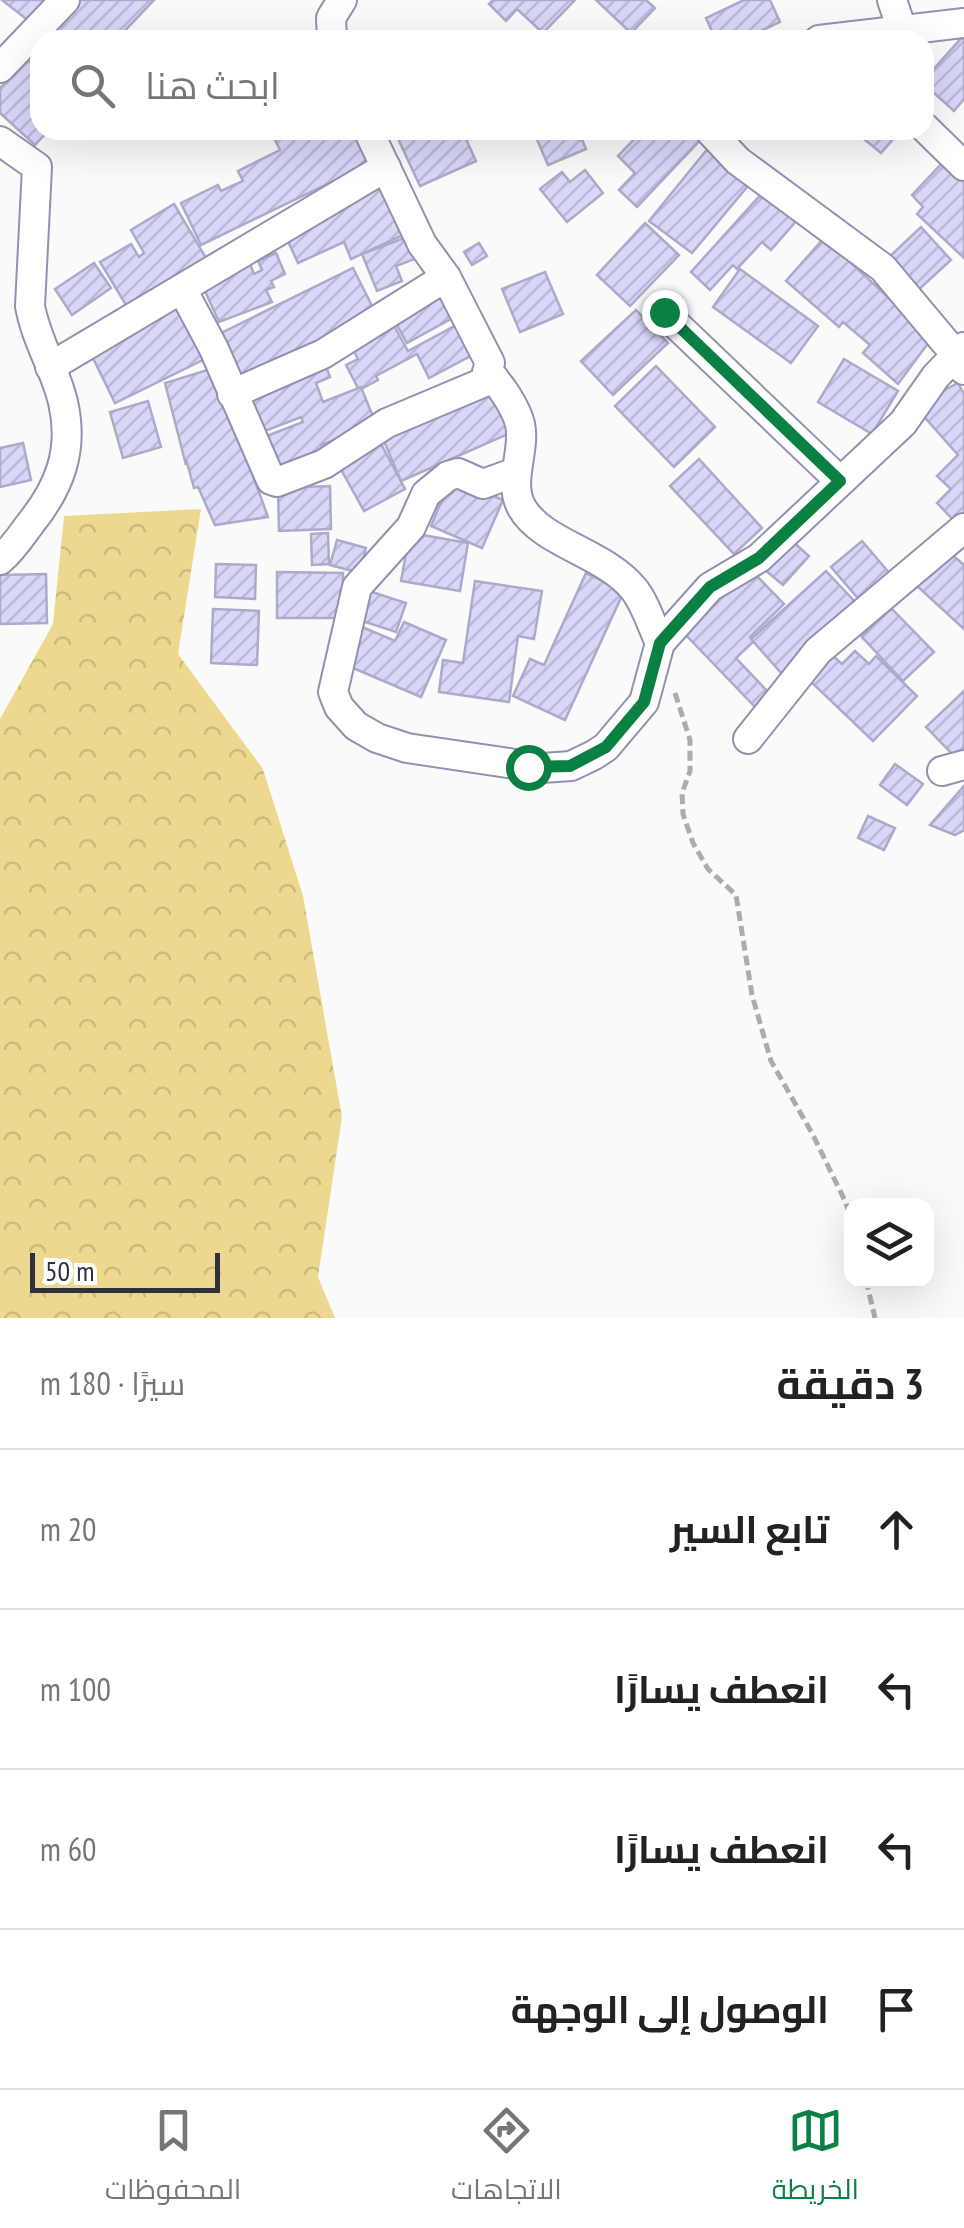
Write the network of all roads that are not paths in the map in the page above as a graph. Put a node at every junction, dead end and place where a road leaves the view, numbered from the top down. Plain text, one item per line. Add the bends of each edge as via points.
1 (66, 0) edge
2 (342, 0) edge
3 (892, 0) edge
4 (964, 23) edge
5 (37, 30) edge
6 (332, 30) edge
7 (902, 30) joint
8 (30, 37) edge
9 (0, 68) edge
10 (934, 137) edge
11 (373, 140) edge
12 (718, 140) edge
13 (0, 141) edge
14 (964, 166) edge
15 (386, 168) junction
16 (446, 278) junction
17 (182, 289) junction
18 (664, 312) dead end
19 (961, 357) edge
20 (50, 367) junction
21 (494, 378) junction
22 (232, 394) junction
23 (516, 472) junction
24 (840, 481) junction
25 (964, 528) edge
26 (0, 560) edge
27 (660, 643) junction
28 (748, 739) dead end

1 - 5 street
2 - 6 street
3 - 7 street
4 - 7 street
8 - 9 street
10 - 14 street
11 - 15 street
12 - 19 street via 883,268
13 - 20 street via 37,166 30,306
15 - 16 street
15 - 17 street
16 - 21 street
16 - 22 street via 323,354
17 - 20 street
17 - 22 street
18 - 24 street
19 - 24 street
20 - 26 street via 64,413 64,464 48,502
21 - 22 street via 277,482
21 - 23 street via 520,424
23 - 27 street via 518,501 532,522 601,560 634,588
23 - 27 street via 483,484 448,476 426,494 411,527 357,587 332,686 339,707 356,726 407,748 528,767 570,766 606,747 644,702
24 - 27 street via 759,558 710,587
25 - 28 street via 818,651

